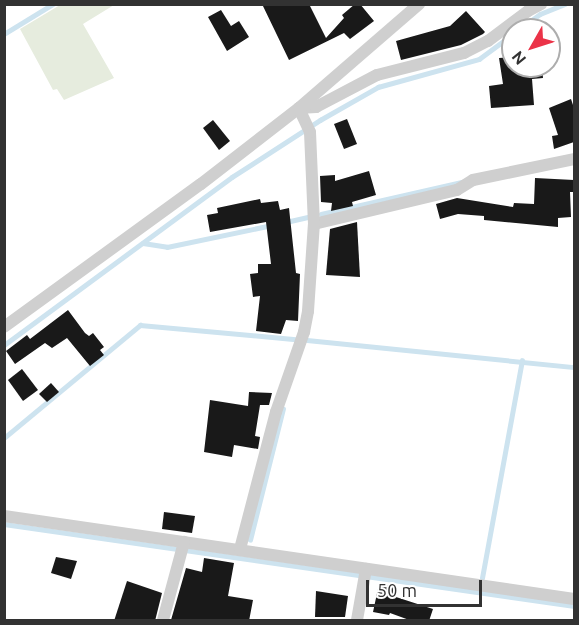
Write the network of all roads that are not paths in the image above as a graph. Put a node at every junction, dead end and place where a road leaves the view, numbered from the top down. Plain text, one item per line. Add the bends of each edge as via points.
1 (419, 4) edge
2 (541, 4) edge
3 (299, 108) junction
4 (574, 159) edge
5 (314, 224) junction
6 (4, 327) edge
7 (4, 516) edge
8 (182, 548) junction
9 (240, 549) junction
10 (365, 575) junction
11 (574, 599) edge
12 (163, 621) edge
13 (357, 621) edge

1 - 3 street
2 - 3 street via 470,51 377,75 316,107
3 - 5 street via 309,127
3 - 6 street
4 - 5 street
5 - 9 street via 304,332 276,412
7 - 8 street
8 - 9 street
8 - 12 street
9 - 10 street
10 - 11 street
10 - 13 street

